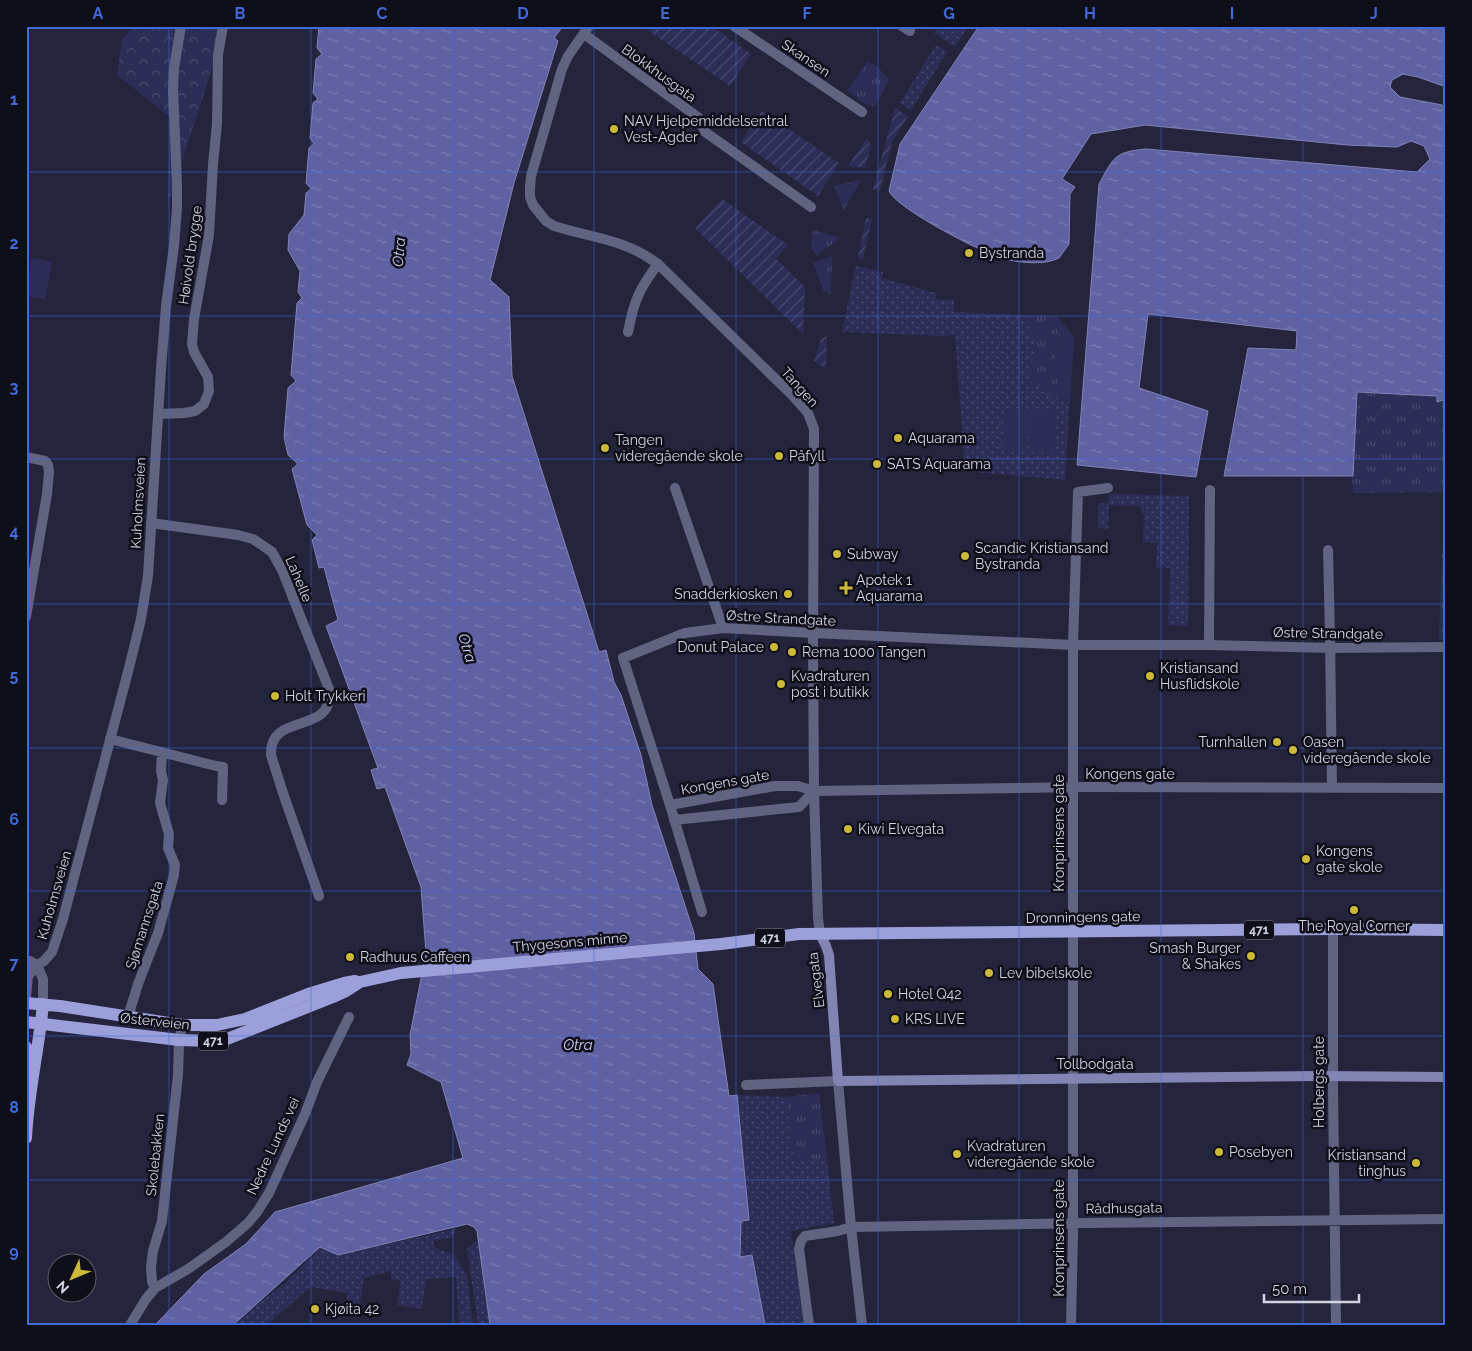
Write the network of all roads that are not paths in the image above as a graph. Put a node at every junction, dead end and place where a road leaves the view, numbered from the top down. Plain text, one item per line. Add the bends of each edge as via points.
1 (181, 26) edge
2 (223, 26) edge
3 (734, 26) edge
4 (586, 30) edge
5 (862, 112) dead end
6 (811, 207) dead end
7 (658, 264) junction
8 (628, 332) dead end
9 (159, 414) junction
10 (26, 457) edge
11 (675, 488) dead end
12 (1108, 488) dead end
13 (1210, 490) dead end
14 (151, 523) junction
15 (1328, 550) dead end
16 (26, 617) edge
17 (722, 628) junction
18 (813, 633) junction
19 (1073, 645) junction
20 (1209, 645) junction
21 (1446, 647) edge
22 (1330, 648) junction
23 (110, 738) junction
24 (162, 752) junction
25 (1073, 788) junction
26 (1332, 788) junction
27 (1446, 788) edge
28 (814, 791) junction
29 (222, 800) dead end
30 (670, 805) junction
31 (674, 820) junction
32 (319, 896) dead end
33 (702, 912) dead end
34 (1333, 930) junction
35 (1446, 930) edge
36 (1072, 932) junction
37 (820, 934) junction
38 (721, 944) joint
39 (26, 961) edge
40 (37, 965) junction
41 (423, 970) joint
42 (360, 982) junction
43 (26, 997) edge
44 (26, 1003) edge
45 (43, 1004) junction
46 (128, 1017) junction
47 (349, 1017) dead end
48 (26, 1022) edge
49 (41, 1023) junction
50 (182, 1025) junction
51 (179, 1040) junction
52 (26, 1047) edge
53 (1332, 1076) junction
54 (1446, 1077) edge
55 (1072, 1078) junction
56 (838, 1081) junction
57 (746, 1085) dead end
58 (30, 1095) junction
59 (26, 1138) edge
60 (1446, 1219) edge
61 (1334, 1220) junction
62 (1073, 1223) junction
63 (851, 1227) junction
64 (155, 1288) junction
65 (130, 1325) edge
66 (809, 1325) edge
67 (862, 1325) edge
68 (1071, 1325) edge
69 (1336, 1325) edge

1 - 9 street, Kuholmsveien via 173,90 177,208
2 - 9 street, Høivold brygge via 218,55 209,235 192,336 194,352 208,377 210,391 204,404 195,411
3 - 5 street, Skansen
4 - 6 street, Blokkhusgata via 699,118 705,132
4 - 7 street, Tangen via 562,69 532,176 530,197 540,215 554,226 621,244 645,254
7 - 8 street via 638,295
7 - 18 street, Tangen via 808,413 815,438
9 - 14 street, Kuholmsveien
10 - 16 street via 45,461 49,472
11 - 17 street
12 - 19 street, Kronprinsens gate via 1078,492
13 - 20 street
14 - 23 street, Kuholmsveien via 148,576 141,619
14 - 32 street, Lahelle via 246,536 272,552 282,570 329,689 329,704 325,710 319,716 286,728 274,738 271,748
15 - 22 street
17 - 18 street, Østre Strandgate
17 - 30 street, Østre Strandgate via 685,633 623,658
18 - 19 street, Østre Strandgate
18 - 28 street, Elvegata
19 - 20 street, Østre Strandgate
19 - 25 street, Kronprinsens gate
20 - 22 street, Østre Strandgate
21 - 22 street, Østre Strandgate
22 - 26 street
23 - 24 street
23 - 40 street, Kuholmsveien via 58,937 52,952
24 - 29 street via 223,766
24 - 46 street, Sjømannsgata via 160,802 169,834 168,848 175,865 174,875 158,933
25 - 26 street, Kongens gate
25 - 28 street, Kongens gate
25 - 36 street, Kronprinsens gate
26 - 27 street, Kongens gate
28 - 30 street, Kongens gate via 798,786 775,786
28 - 31 street via 798,807
28 - 37 street, Elvegata
30 - 31 street, Østre Strandgate
31 - 33 street, Østre Strandgate
34 - 35 main road, Dronningens gate / 471
34 - 36 main road, Dronningens gate / 471
34 - 53 street, Holbergs gate
36 - 37 main road, Dronningens gate / 471
36 - 55 street, Kronprinsens gate
37 - 38 main road, Dronningens gate / 471
37 - 56 main road, Elvegata via 829,955
38 - 41 main road, Thygesons minne / 471
39 - 40 street
40 - 43 street, Kuholmsveien via 28,976
40 - 45 street via 43,979
41 - 42 main road, Østerveien / 471
42 - 50 main road, Østerveien / 471 via 337,985 239,1021
42 - 51 main road, Østerveien / 471 via 333,997 235,1037 212,1041
44 - 45 main road, Østerveien / 471
45 - 46 main road, Østerveien / 471
45 - 49 main road
46 - 50 main road, Østerveien / 471
47 - 64 street, Nedre Lunds vei via 269,1193 257,1212 214,1251
48 - 49 main road, Østerveien / 471
49 - 51 main road, Østerveien / 471
49 - 58 main road
50 - 51 street, Skolebakken
51 - 64 street, Skolebakken via 162,1221 151,1267
52 - 58 main road
53 - 54 main road, Tollbodgata
53 - 55 main road, Tollbodgata
53 - 61 street, Holbergs gate
55 - 56 main road, Tollbodgata
55 - 62 street, Kronprinsens gate
56 - 57 street, Tollbodgata
56 - 63 street, Elvegata
58 - 59 main road
60 - 61 street, Rådhusgata
61 - 62 street, Rådhusgata
61 - 69 street, Holbergs gate
62 - 63 street, Rådhusgata
62 - 68 street, Kronprinsens gate
63 - 66 street, Rådhusgata via 805,1236 801,1241
63 - 67 street, Elvegata
64 - 65 street, Nedre Lunds vei

